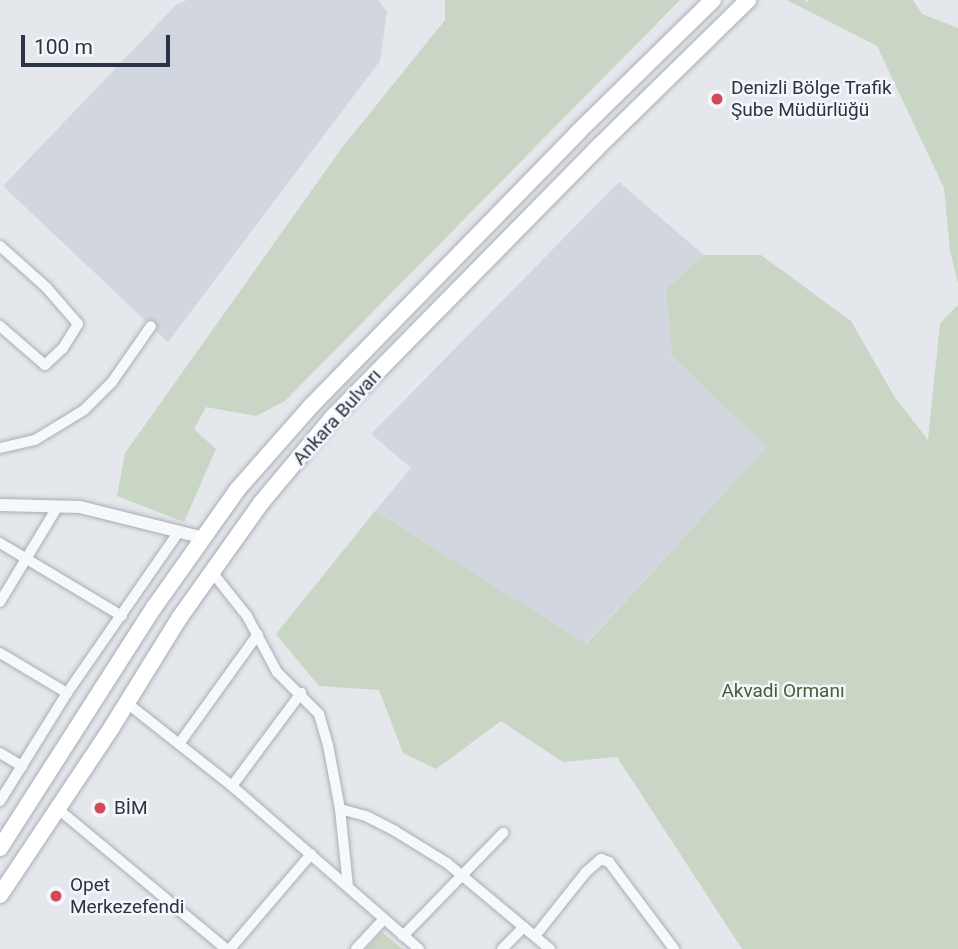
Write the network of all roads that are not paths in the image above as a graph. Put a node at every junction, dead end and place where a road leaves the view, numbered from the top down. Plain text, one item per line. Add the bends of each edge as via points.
1 (713, 0) edge
2 (748, 0) edge
3 (0, 246) edge
4 (0, 326) edge
5 (151, 326) dead end
6 (0, 448) edge
7 (0, 505) edge
8 (58, 506) junction
9 (179, 531) junction
10 (204, 538) junction
11 (0, 543) edge
12 (28, 559) junction
13 (212, 572) junction
14 (0, 601) edge
15 (122, 616) junction
16 (258, 634) junction
17 (0, 653) edge
18 (68, 693) junction
19 (301, 693) junction
20 (127, 703) junction
21 (179, 744) junction
22 (0, 753) edge
23 (22, 766) junction
24 (232, 786) junction
25 (0, 802) edge
26 (58, 809) junction
27 (340, 809) junction
28 (502, 833) dead end
29 (0, 848) edge
30 (311, 854) junction
31 (461, 873) junction
32 (348, 886) junction
33 (0, 895) edge
34 (384, 919) junction
35 (524, 927) junction
36 (403, 936) junction
37 (535, 936) junction
38 (228, 949) edge
39 (356, 949) edge
40 (419, 949) edge
41 (502, 949) edge
42 (550, 949) edge
43 (674, 949) edge

1 - 10 main road, Ankara Bulvarı via 312,405 237,490
2 - 13 main road, Ankara Bulvarı via 332,418 261,503
3 - 4 street via 54,295 78,324 63,348 44,365
5 - 6 street via 119,372 84,410 35,440
7 - 8 street
8 - 9 street via 120,514
8 - 12 street
9 - 10 street
9 - 15 street
10 - 29 main road, Ankara Bulvarı
11 - 12 street
12 - 14 street
12 - 15 street
13 - 16 street
13 - 20 main road, Ankara Bulvarı
15 - 18 street
16 - 19 street via 277,672
16 - 21 street
17 - 18 street
18 - 23 street
19 - 24 street
19 - 27 street via 319,714
20 - 21 street
20 - 26 main road, Ankara Bulvarı
21 - 24 street
22 - 23 street
23 - 25 street
24 - 30 street
26 - 33 main road, Ankara Bulvarı
26 - 38 street
27 - 31 street via 395,831
27 - 32 street
28 - 31 street
30 - 32 street
30 - 38 street
31 - 35 street
31 - 36 street
32 - 34 street
34 - 36 street
34 - 39 street
35 - 37 street
35 - 41 street
36 - 40 street
37 - 42 street
37 - 43 street via 601,859 609,862

